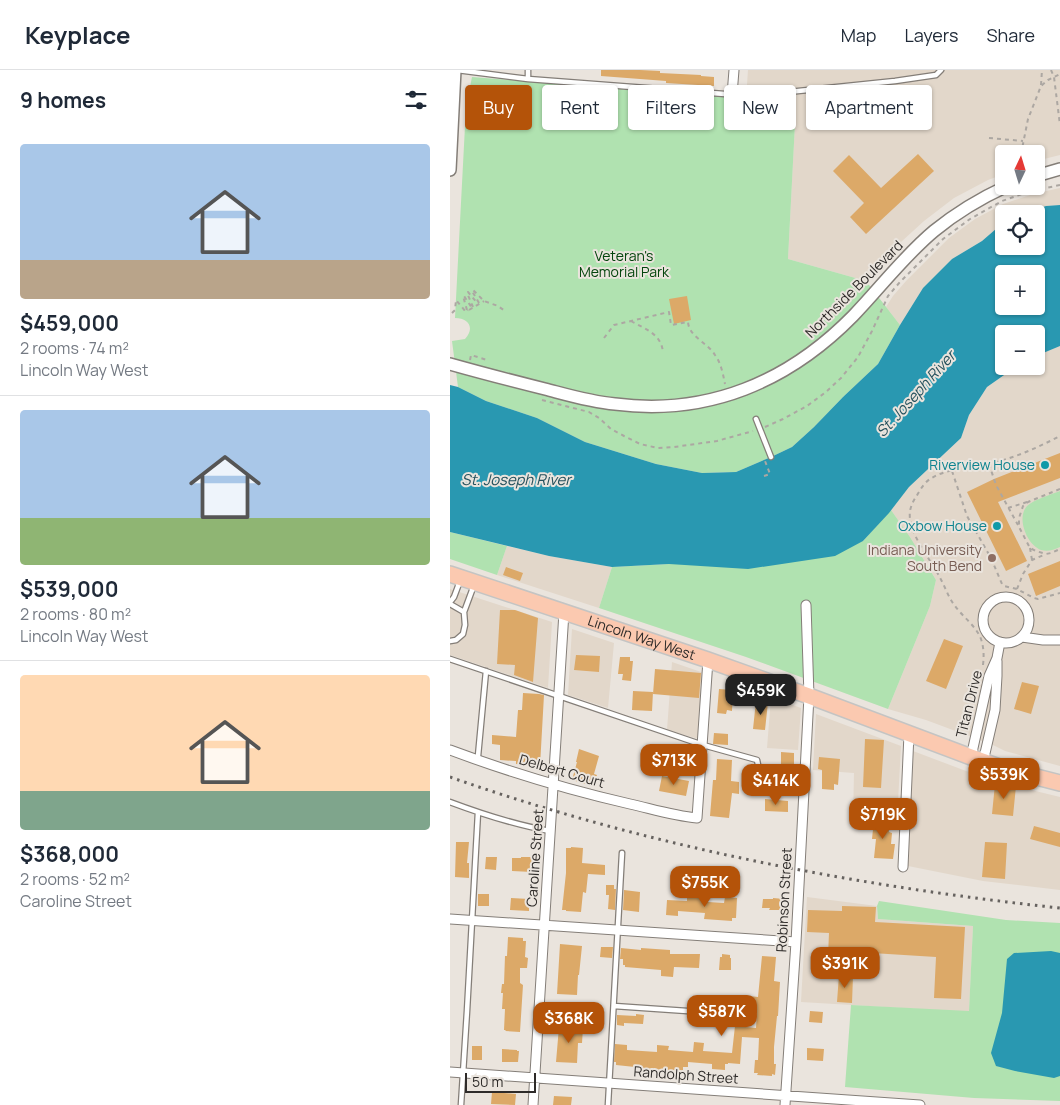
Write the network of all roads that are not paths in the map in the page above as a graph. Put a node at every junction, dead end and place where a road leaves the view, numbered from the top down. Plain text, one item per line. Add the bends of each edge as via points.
1 (455, 70) edge
2 (528, 70) edge
3 (734, 70) edge
4 (941, 70) edge
5 (528, 79) junction
6 (733, 85) edge
7 (796, 92) edge
8 (724, 94) edge
9 (1060, 169) edge
10 (450, 170) edge
11 (1045, 173) edge
12 (995, 192) edge
13 (450, 364) edge
14 (756, 419) dead end
15 (771, 458) dead end
16 (462, 578) edge
17 (450, 603) edge
18 (806, 605) dead end
19 (464, 612) junction
20 (564, 612) junction
21 (1022, 636) junction
22 (1060, 640) edge
23 (450, 641) edge
24 (1000, 642) junction
25 (996, 658) junction
26 (450, 659) edge
27 (708, 660) junction
28 (486, 671) junction
29 (558, 695) junction
30 (809, 696) junction
31 (909, 734) junction
32 (703, 745) junction
33 (450, 750) edge
34 (477, 760) junction
35 (977, 760) junction
36 (804, 783) junction
37 (1060, 783) edge
38 (553, 784) junction
39 (450, 802) edge
40 (478, 812) junction
41 (550, 831) junction
42 (622, 853) dead end
43 (903, 868) dead end
44 (450, 919) edge
45 (472, 920) junction
46 (544, 926) junction
47 (618, 930) junction
48 (796, 942) junction
49 (614, 1006) junction
50 (731, 1014) dead end
51 (450, 1072) edge
52 (463, 1072) junction
53 (535, 1078) junction
54 (609, 1084) junction
55 (786, 1095) junction
56 (461, 1105) edge
57 (533, 1105) edge
58 (608, 1105) edge
59 (786, 1105) edge
60 (920, 1105) edge

1 - 5 lane
1 - 10 street
2 - 5 lane
3 - 6 street
4 - 7 lane via 936,75
5 - 8 lane
9 - 11 street
12 - 13 street, Northside Boulevard via 972,204 934,231 818,348 779,374 728,395 672,406 616,405
14 - 15 lane
16 - 17 lane
16 - 19 lane
16 - 20 main road, Lincoln Way West
17 - 19 lane
18 - 30 street, Robinson Street
19 - 23 lane via 463,634
20 - 27 main road, Lincoln Way West
20 - 29 street, Caroline Street
21 - 22 street
21 - 24 street via 1008,643
21 - 24 street via 1029,624 1026,607 1021,601 1004,596 988,604 983,617 987,633
24 - 25 street, Titan Drive
25 - 35 street, Titan Drive via 989,676
25 - 35 street, Titan Drive via 995,710
26 - 28 lane
27 - 30 main road, Lincoln Way West
27 - 32 street
28 - 29 lane
28 - 34 lane
29 - 32 lane
29 - 38 street, Caroline Street
30 - 31 main road, Lincoln Way West
30 - 36 street, Robinson Street
31 - 35 main road, Lincoln Way West
31 - 43 street
32 - 36 lane via 757,760 760,774 769,780
32 - 38 street, Delbert Court via 697,818
33 - 34 street, Delbert Court
34 - 38 street, Delbert Court
35 - 37 main road, Lincoln Way West
36 - 48 street, Robinson Street
38 - 41 street, Caroline Street
39 - 40 lane
40 - 41 lane
40 - 45 lane
41 - 46 street, Caroline Street
42 - 47 lane
44 - 45 street
45 - 46 street
45 - 52 lane
46 - 47 street
46 - 53 street, Caroline Street
47 - 48 street
47 - 49 lane
48 - 55 street, Robinson Street
49 - 50 lane
49 - 54 lane
51 - 52 street, Randolph Street
52 - 53 street, Randolph Street
52 - 56 lane
53 - 54 street, Randolph Street
53 - 57 street, Caroline Street
54 - 55 street, Randolph Street
54 - 58 lane
55 - 59 street, Robinson Street
55 - 60 street, Randolph Street

